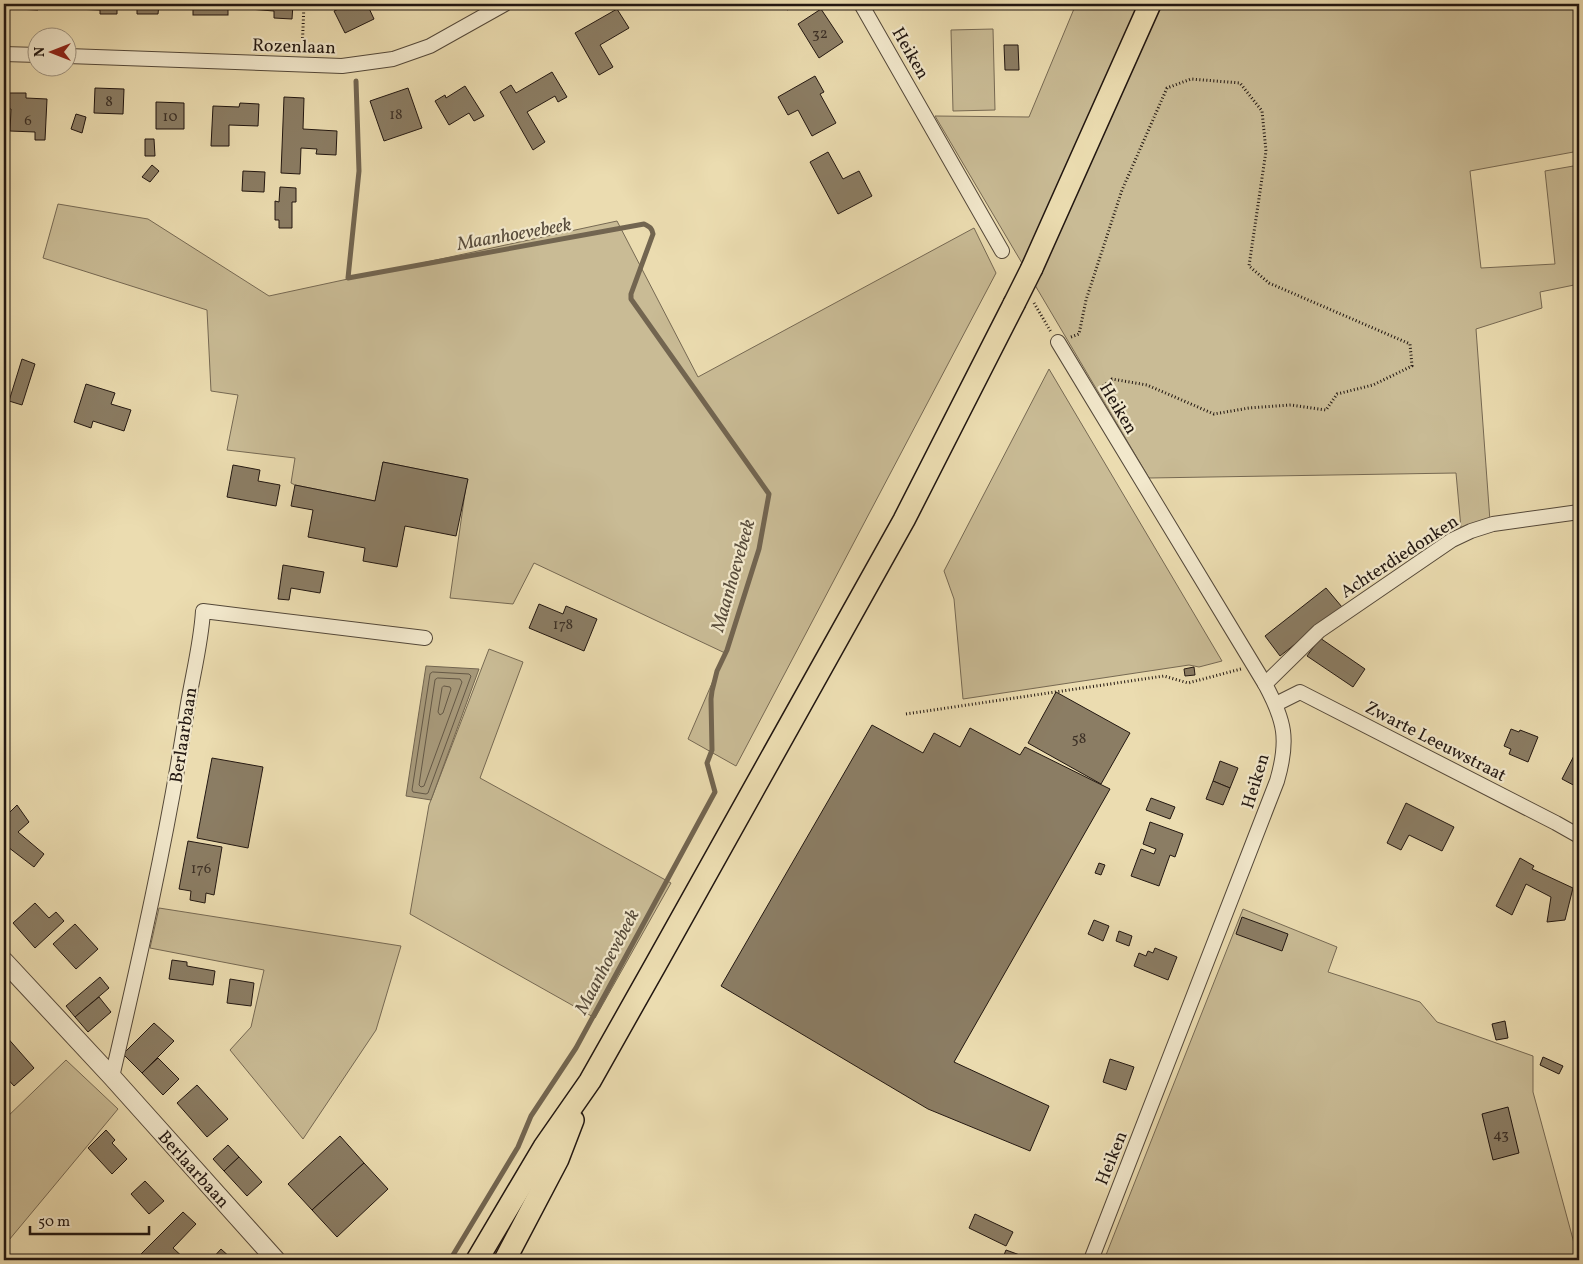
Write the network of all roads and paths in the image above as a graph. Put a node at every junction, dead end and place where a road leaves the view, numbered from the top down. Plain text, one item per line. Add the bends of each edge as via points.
1 (304, 4) edge
2 (505, 4) edge
3 (861, 4) edge
4 (1150, 4) edge
5 (4, 54) edge
6 (28, 55) edge
7 (78, 56) edge
8 (302, 65) junction
9 (1002, 251) dead end
10 (1058, 342) joint
11 (1090, 396) junction
12 (1579, 512) edge
13 (425, 638) dead end
14 (1253, 665) junction
15 (1265, 684) junction
16 (1276, 704) junction
17 (906, 714) dead end
18 (1579, 836) edge
19 (4, 961) edge
20 (112, 1077) junction
21 (590, 1081) junction
22 (276, 1260) edge
23 (476, 1260) edge
24 (505, 1260) edge
25 (1091, 1260) edge

1 - 8 path
2 - 8 street, Rozenlaan via 430,46 393,59 342,66
3 - 9 street, Heiken
4 - 21 main road, bridge via 1032,268 904,520
5 - 6 street
7 - 8 street, Rozenlaan
10 - 11 street, Heiken
10 - 11 path via 1079,334 1086,300 1122,190 1167,88 1192,79 1240,83 1262,111 1266,151 1249,266 1269,284 1410,344 1412,366 1373,385 1337,394 1326,410 1291,405 1214,414 1147,385 1112,379
11 - 14 street, Heiken
12 - 15 street, Achterdiedonken via 1493,524 1452,540 1318,631
13 - 20 street, Berlaarbaan via 203,611 175,785
14 - 15 street, Heiken
14 - 17 path via 1188,683 1164,676
15 - 16 street, Heiken
16 - 18 street, Zwarte Leeuwstraat via 1300,692
16 - 25 street, Heiken via 1285,735 1284,760 1278,781
19 - 20 street, Berlaarbaan
20 - 22 street, Berlaarbaan
21 - 23 main road via 544,1147
21 - 24 main road via 558,1158

